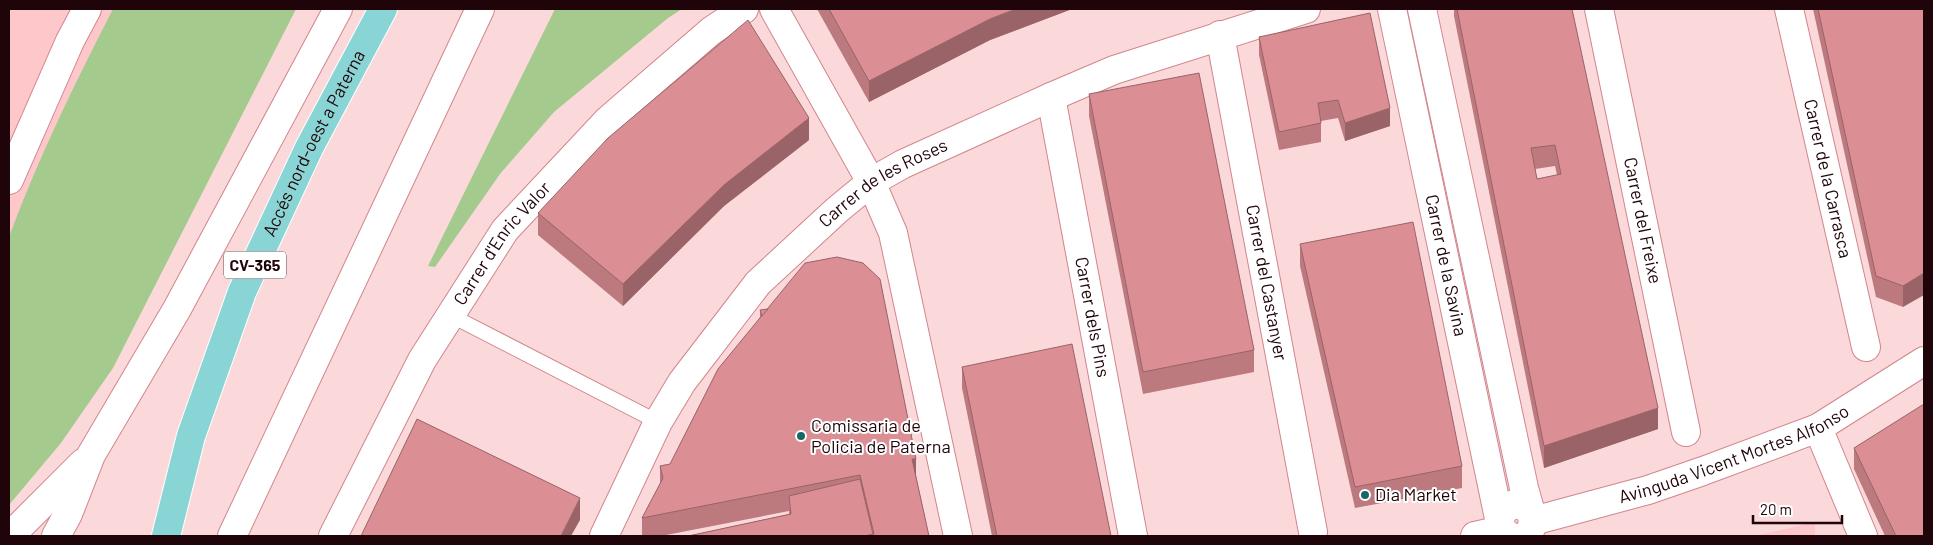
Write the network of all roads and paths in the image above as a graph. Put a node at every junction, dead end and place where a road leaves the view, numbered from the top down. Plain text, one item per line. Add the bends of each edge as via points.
1 (87, 9) edge
2 (338, 9) edge
3 (382, 9) edge
4 (480, 9) edge
5 (744, 9) edge
6 (774, 9) edge
7 (1306, 9) edge
8 (1392, 9) edge
9 (1422, 9) edge
10 (1599, 9) edge
11 (1789, 9) edge
12 (1220, 35) junction
13 (1051, 96) junction
14 (9, 180) edge
15 (871, 182) junction
16 (450, 315) junction
17 (1866, 347) dead end
18 (1924, 361) edge
19 (658, 422) junction
20 (1818, 428) junction
21 (1686, 432) dead end
22 (91, 455) junction
23 (1516, 527) edge
24 (1313, 532) dead end
25 (10, 536) edge
26 (56, 536) edge
27 (166, 536) edge
28 (232, 536) edge
29 (333, 536) edge
30 (604, 536) edge
31 (958, 536) edge
32 (1133, 536) edge
33 (1475, 536) edge
34 (1863, 536) edge

1 - 14 street
2 - 22 street via 177,308
3 - 27 main road, Accés nord-oest a Paterna / CV-365 via 310,148 242,292 191,436
4 - 28 street
5 - 16 street, Carrer d'Enric Valor via 711,32 608,120 505,230
6 - 15 street
7 - 12 street, Carrer de les Roses
8 - 23 street, Carrer de la Savina
9 - 23 street, Carrer de la Savina via 1522,478
10 - 21 street, Carrer del Freixe
11 - 17 street, Carrer de la Carrasca
12 - 13 street, Carrer de les Roses via 1114,70
12 - 24 street, Carrer del Castanyer
13 - 15 street, Carrer de les Roses
13 - 32 street, Carrer dels Pins
15 - 19 street, Carrer de les Roses via 758,283 682,382
15 - 31 street via 894,232
16 - 19 lane
16 - 29 street, Carrer d'Enric Valor via 422,360
18 - 20 street, Avinguda Vicent Mortes Alfonso
19 - 30 street, Carrer de les Roses
20 - 23 street, Avinguda Vicent Mortes Alfonso via 1648,490
20 - 34 street
22 - 25 street
22 - 26 street
23 - 33 street, Avinguda Vicent Mortes Alfonso

